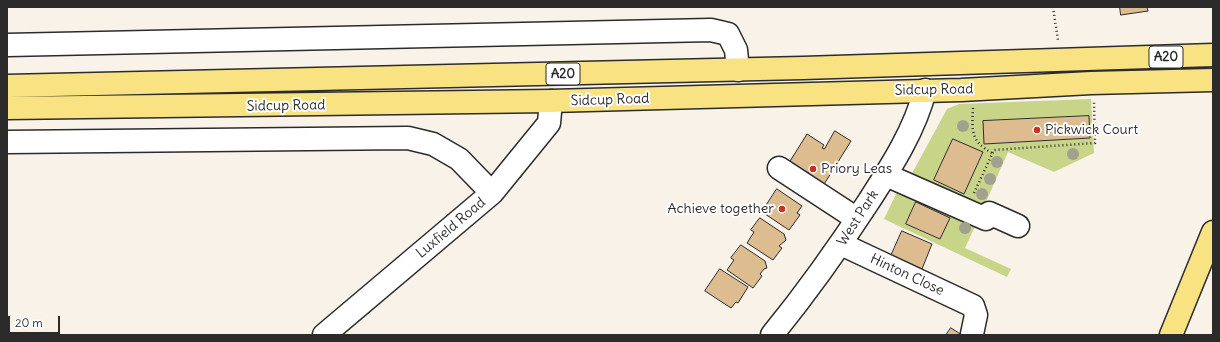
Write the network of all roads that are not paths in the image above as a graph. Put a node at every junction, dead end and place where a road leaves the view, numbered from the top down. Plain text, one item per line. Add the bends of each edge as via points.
1 (7, 45) edge
2 (1213, 55) edge
3 (738, 70) junction
4 (1213, 80) edge
5 (7, 86) edge
6 (925, 90) junction
7 (551, 101) junction
8 (7, 108) edge
9 (7, 142) edge
10 (779, 168) dead end
11 (886, 175) junction
12 (492, 193) junction
13 (857, 219) junction
14 (1018, 226) dead end
15 (1213, 232) edge
16 (841, 244) junction
17 (972, 334) edge
18 (324, 335) edge
19 (772, 335) edge
20 (1171, 335) edge

1 - 3 street via 710,30 728,34 736,50
2 - 3 main road, Sidcup Road / A20
3 - 5 main road, Sidcup Road / A20
4 - 6 main road, Sidcup Road / A20
6 - 7 main road, Sidcup Road / A20
6 - 11 street, West Park via 921,107
7 - 8 main road, Sidcup Road / A20
7 - 12 street, Luxfield Road via 549,123
9 - 12 street via 408,138 433,144 459,159
10 - 13 street
11 - 13 street, West Park
11 - 14 street via 986,219 989,213
12 - 18 street, Luxfield Road
13 - 16 street, West Park
15 - 20 main road
16 - 17 street, Hinton Close via 973,306 976,315
16 - 19 street, West Park

